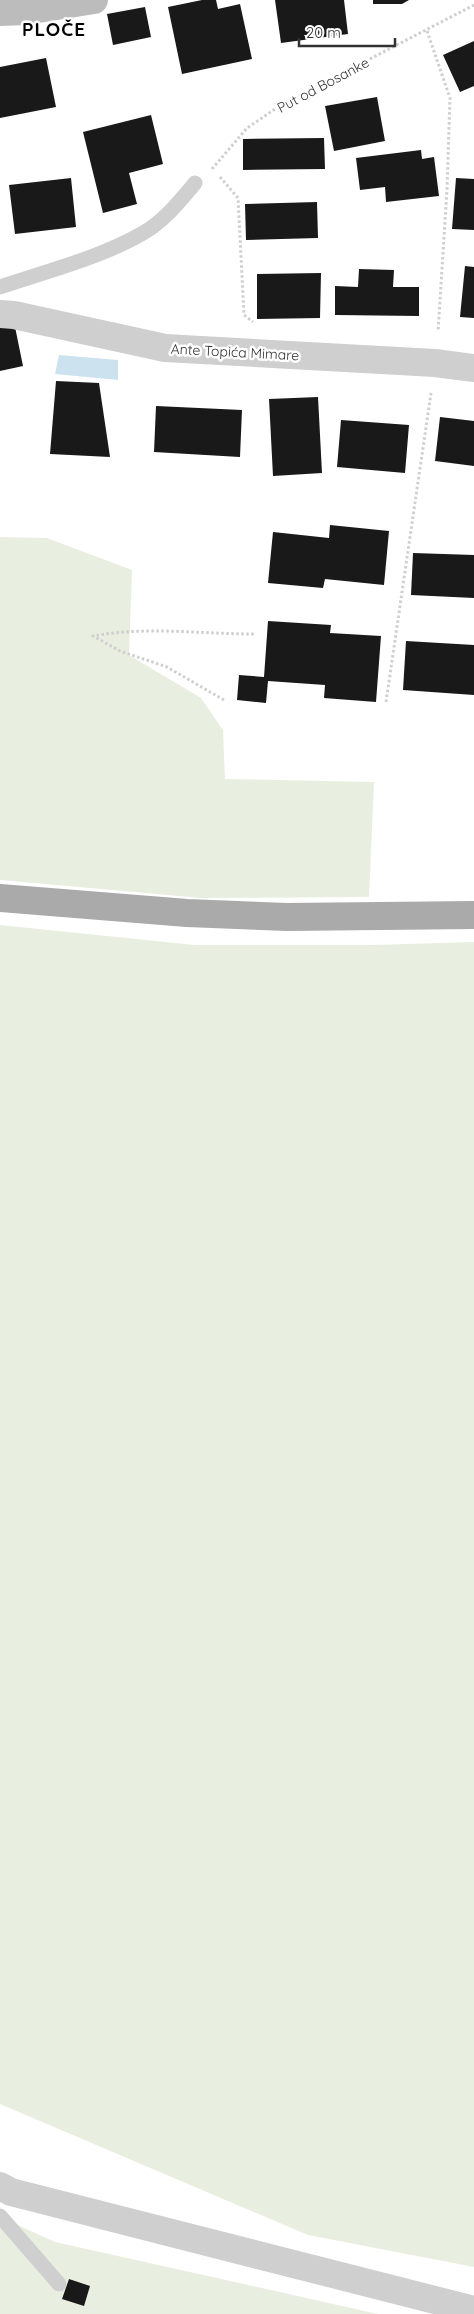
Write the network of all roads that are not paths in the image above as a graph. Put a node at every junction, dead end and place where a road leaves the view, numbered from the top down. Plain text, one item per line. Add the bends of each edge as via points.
1 (94, 0) edge
2 (0, 12) edge
3 (196, 183) road end
4 (0, 287) edge
5 (0, 314) edge
6 (474, 368) edge
7 (0, 898) edge
8 (474, 915) edge
9 (0, 2186) edge
10 (0, 2216) edge
11 (59, 2284) dead end
12 (474, 2310) edge

1 - 2 street
3 - 4 lane via 166,217 144,233 103,252
5 - 6 street, Ante Topića Mimare via 165,348
7 - 8 main road via 187,913 287,917
9 - 12 street via 11,2192
10 - 11 lane

